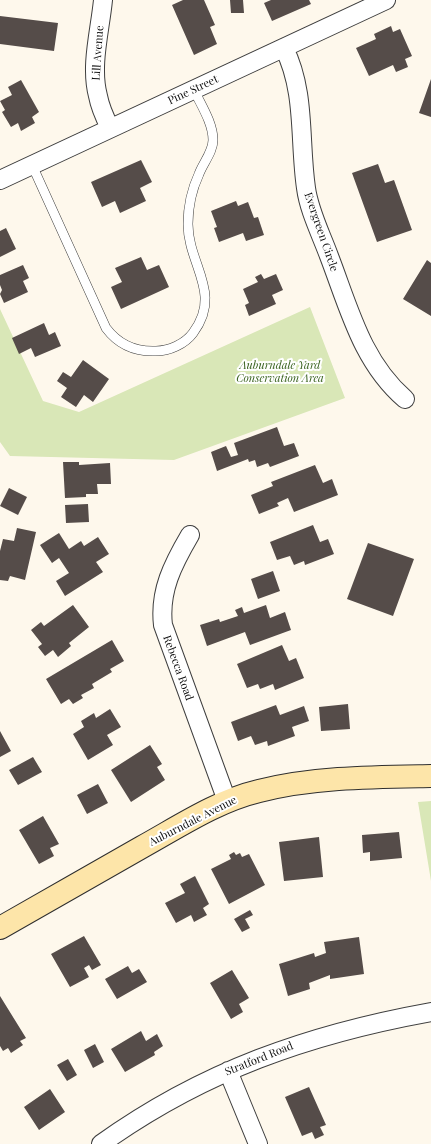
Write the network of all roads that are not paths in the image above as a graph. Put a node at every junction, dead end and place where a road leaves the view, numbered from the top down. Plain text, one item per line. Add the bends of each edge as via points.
1 (103, 0) edge
2 (386, 0) edge
3 (284, 48) junction
4 (194, 90) junction
5 (110, 128) junction
6 (32, 165) junction
7 (0, 180) edge
8 (406, 399) dead end
9 (190, 535) dead end
10 (431, 776) edge
11 (227, 801) junction
12 (0, 928) edge
13 (431, 1012) edge
14 (228, 1071) junction
15 (101, 1144) edge
16 (258, 1144) edge

1 - 5 street, Lill Avenue via 96,85 101,107
2 - 3 street, Pine Street
3 - 4 street, Pine Street
3 - 8 street, Evergreen Circle via 299,90 305,182 311,209 368,354 385,379
4 - 5 street, Pine Street
4 - 6 lane via 211,127 213,142 192,192 188,224 193,252 204,280 205,299 202,319 191,336 175,347 148,351 126,346 117,341 106,328
5 - 6 street, Pine Street
6 - 7 street, Pine Street
9 - 11 street, Rebecca Road via 171,571 161,612 163,625
10 - 11 street, Auburndale Avenue via 296,784 258,791
11 - 12 street, Auburndale Avenue
13 - 14 street, Stratford Road via 314,1038
14 - 15 street, Stratford Road via 163,1104
14 - 16 street

